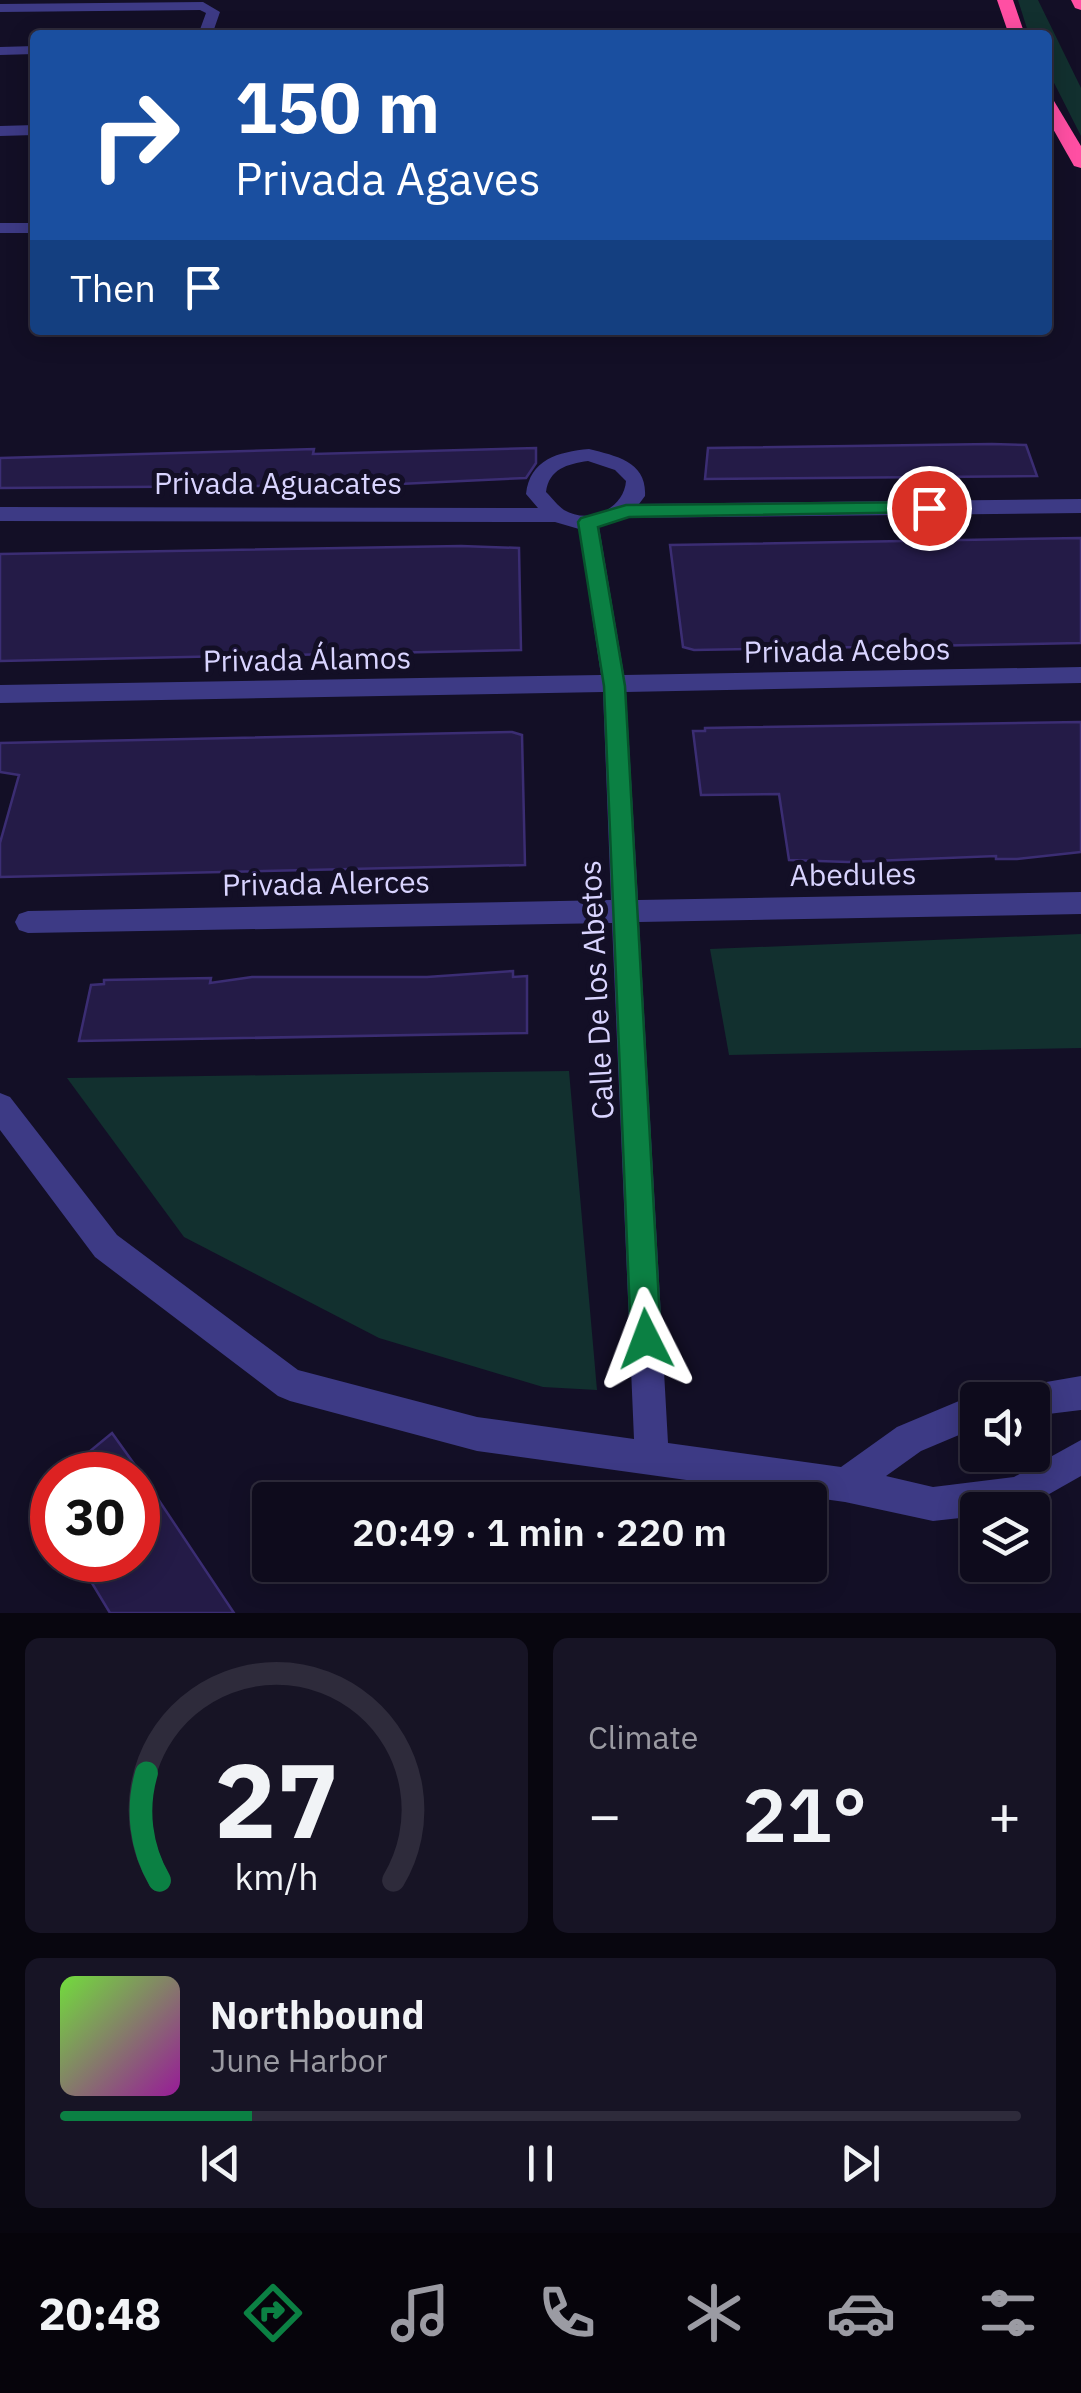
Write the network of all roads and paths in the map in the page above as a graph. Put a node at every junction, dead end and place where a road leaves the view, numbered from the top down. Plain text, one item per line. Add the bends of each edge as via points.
1 (1005, 0) edge
2 (0, 8) edge
3 (207, 30) edge
4 (1015, 30) edge
5 (30, 50) edge
6 (0, 51) edge
7 (1052, 112) edge
8 (30, 130) edge
9 (0, 131) edge
10 (1081, 162) edge
11 (0, 228) edge
12 (30, 228) edge
13 (1081, 506) edge
14 (626, 511) junction
15 (0, 514) edge
16 (556, 515) junction
17 (588, 522) junction
18 (1081, 675) edge
19 (614, 686) junction
20 (0, 694) edge
21 (1081, 903) edge
22 (626, 912) junction
23 (28, 922) dead end
24 (0, 1107) edge
25 (1081, 1394) edge
26 (1050, 1397) edge
27 (960, 1417) edge
28 (652, 1456) junction
29 (1081, 1457) edge
30 (845, 1484) junction

1 - 4 highway
2 - 3 street via 211,8
5 - 6 street
7 - 10 highway
8 - 9 street
11 - 12 street
13 - 14 street
14 - 16 street via 636,500 634,476 608,458 571,456 542,470 536,482 536,494
14 - 17 street
15 - 16 street, Privada Aguacates
16 - 17 street
17 - 19 street, Calle De los Abetos
18 - 19 street, Privada Acebos
19 - 20 street, Privada Álamos
19 - 22 street, Calle De los Abetos
21 - 22 street, Abedules
22 - 23 street, Privada Alerces
22 - 28 street, Calle De los Abetos
24 - 28 street via 106,1246 290,1384 477,1434
25 - 26 street
27 - 30 street via 909,1438
28 - 30 street
29 - 30 street via 1018,1494 933,1504

